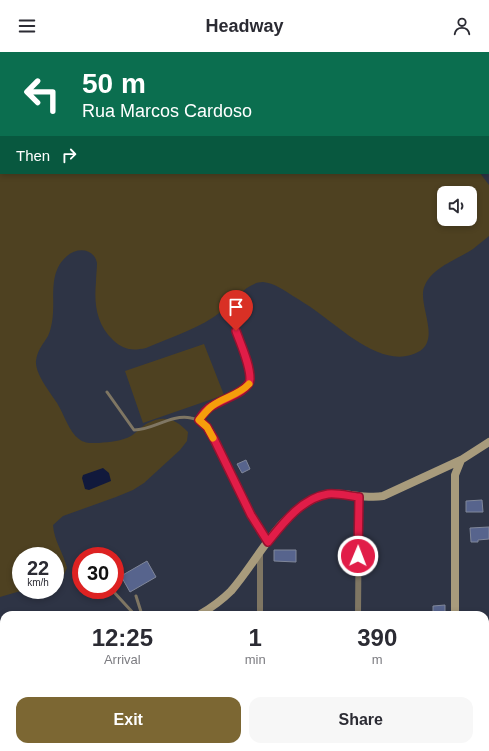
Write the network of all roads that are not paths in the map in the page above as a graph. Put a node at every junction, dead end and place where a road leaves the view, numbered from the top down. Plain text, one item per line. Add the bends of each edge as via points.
1 (236, 331) dead end
2 (107, 392) dead end
3 (199, 420) junction
4 (489, 442) edge
5 (461, 460) junction
6 (359, 497) junction
7 (268, 542) junction
8 (260, 553) junction
9 (136, 596) dead end
10 (120, 599) edge
11 (131, 611) edge
12 (141, 611) edge
13 (206, 611) edge
14 (260, 611) edge
15 (358, 611) edge
16 (455, 611) edge

1 - 3 lane via 245,356 250,380 248,385 212,405
2 - 3 lane via 134,430 167,420
3 - 7 lane via 214,439 251,515
4 - 5 street
5 - 6 street via 383,496
5 - 16 street via 455,475
6 - 7 street via 333,494 321,496 294,512
6 - 15 street
7 - 8 street
8 - 13 street via 230,591
8 - 14 street
9 - 12 lane
10 - 11 lane

